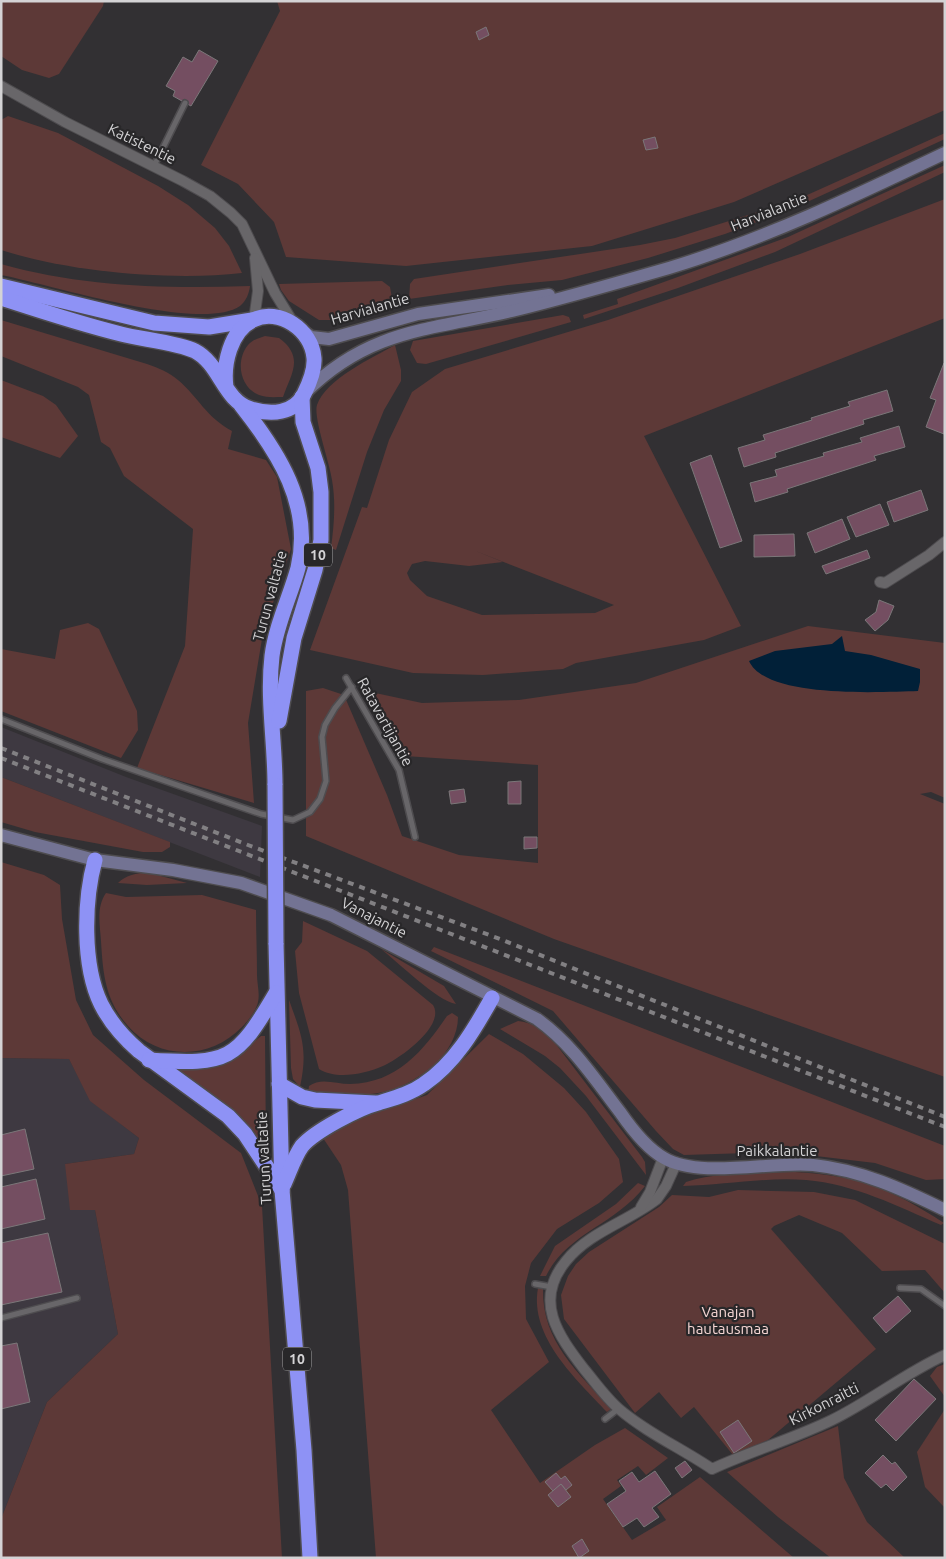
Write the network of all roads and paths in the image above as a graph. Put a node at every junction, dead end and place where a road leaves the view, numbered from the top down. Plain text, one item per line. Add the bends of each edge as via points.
1 (1, 86) edge
2 (185, 103) dead end
3 (945, 153) edge
4 (154, 166) junction
5 (254, 247) junction
6 (1, 286) edge
7 (600, 287) junction
8 (1, 298) edge
9 (253, 320) junction
10 (297, 327) junction
11 (226, 386) junction
12 (303, 396) junction
13 (240, 404) junction
14 (945, 542) edge
15 (880, 582) dead end
16 (346, 678) dead end
17 (352, 687) junction
18 (1, 719) edge
19 (275, 755) junction
20 (1, 835) edge
21 (415, 836) dead end
22 (95, 860) junction
23 (277, 991) junction
24 (492, 998) junction
25 (149, 1060) junction
26 (279, 1084) junction
27 (376, 1103) junction
28 (663, 1158) junction
29 (676, 1164) junction
30 (282, 1190) junction
31 (638, 1210) junction
32 (945, 1210) edge
33 (535, 1284) dead end
34 (552, 1287) junction
35 (900, 1288) dead end
36 (77, 1298) dead end
37 (945, 1306) edge
38 (1, 1318) edge
39 (945, 1354) edge
40 (618, 1408) junction
41 (605, 1419) dead end
42 (310, 1558) edge

1 - 4 street, Katistentie
2 - 4 lane
3 - 7 street, Harvialantie via 840,203 744,242 670,268
4 - 5 street, Katistentie via 210,196 242,224
5 - 9 street, Katistentie via 258,291
5 - 10 street, Katistentie via 275,293
6 - 9 highway via 154,323 209,327
7 - 10 street, Harvialantie via 418,314 328,339 311,336
7 - 12 street, Harvialantie via 509,312 398,335 346,360
8 - 11 highway, 10 via 114,332 195,351 214,368
9 - 10 highway via 278,318
9 - 11 highway via 231,346 225,363
10 - 12 highway, 10 via 308,338 314,358 311,378
11 - 13 highway, 10
12 - 13 highway via 292,408 284,411 262,411
12 - 19 highway, Turun valtatie / 10 via 303,422 318,468 321,492 321,540 285,678
13 - 19 highway, Turun valtatie / 10 via 284,466 301,525 298,566 272,655
14 - 15 street via 885,583
16 - 17 lane, Ratavartijantie
17 - 18 lane via 325,725 322,737 326,781 320,799 310,812 293,820 261,814 102,759
17 - 21 lane, Ratavartijantie via 399,770
19 - 23 highway, Turun valtatie / 10, bridge
20 - 22 street, Vanajantie
22 - 24 street, Vanajantie via 241,883 331,915
22 - 25 highway via 88,884 87,924 94,986 116,1028
23 - 25 highway via 245,1042 219,1059 200,1062
23 - 26 highway, Turun valtatie / 10
24 - 27 highway via 465,1043 434,1076 408,1093
24 - 28 street, Vanajantie via 537,1019 560,1036 629,1125
25 - 30 highway via 228,1116 245,1134
26 - 27 highway via 302,1097 315,1100
26 - 30 highway, Turun valtatie / 10
27 - 30 highway via 327,1127 307,1141 294,1160
28 - 29 street, Paikkalantie
28 - 31 street via 647,1198
29 - 31 street via 663,1192
29 - 32 street, Paikkalantie via 692,1167 781,1164 836,1168 892,1184
30 - 42 highway, Turun valtatie / 10
31 - 34 street via 573,1253
33 - 34 lane
34 - 40 street via 550,1309 561,1339
35 - 37 lane via 921,1289
36 - 38 lane
39 - 40 street, Kirkonraitti via 834,1419 712,1469 641,1426
40 - 41 lane

